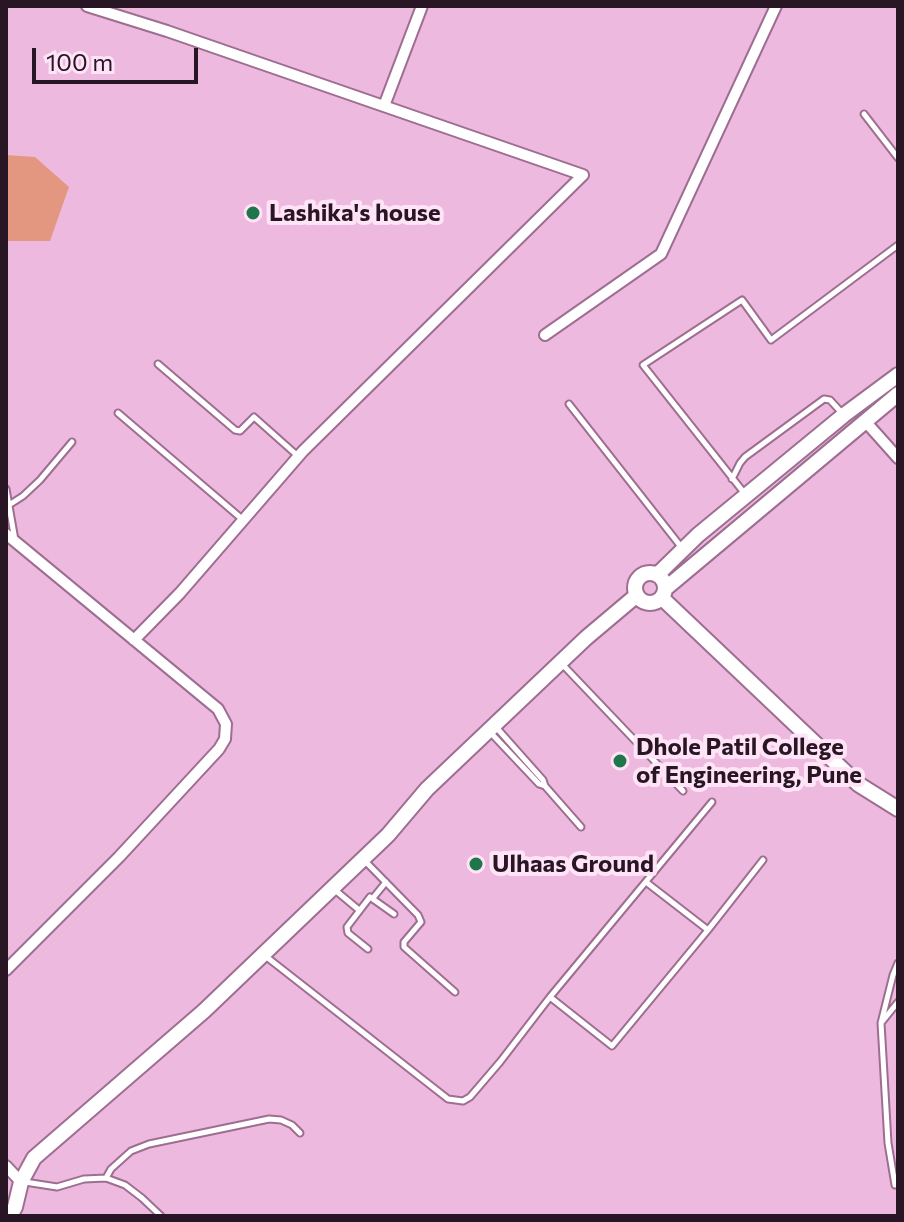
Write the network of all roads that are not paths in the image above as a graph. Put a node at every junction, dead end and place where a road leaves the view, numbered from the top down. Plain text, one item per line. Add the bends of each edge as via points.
1 (87, 6) edge
2 (422, 6) edge
3 (776, 6) edge
4 (384, 106) junction
5 (864, 114) dead end
6 (898, 158) edge
7 (898, 245) edge
8 (545, 335) dead end
9 (158, 364) dead end
10 (898, 375) edge
11 (898, 394) edge
12 (569, 404) dead end
13 (118, 413) dead end
14 (844, 415) junction
15 (865, 421) junction
16 (72, 442) dead end
17 (299, 457) junction
18 (898, 458) edge
19 (732, 479) junction
20 (6, 489) edge
21 (746, 496) junction
22 (9, 505) junction
23 (243, 520) junction
24 (10, 538) edge
25 (683, 549) junction
26 (657, 575) junction
27 (664, 593) junction
28 (637, 595) junction
29 (134, 640) junction
30 (561, 663) junction
31 (491, 728) junction
32 (683, 791) dead end
33 (712, 802) dead end
34 (898, 809) edge
35 (581, 827) dead end
36 (363, 859) junction
37 (763, 860) dead end
38 (386, 882) junction
39 (646, 882) junction
40 (332, 888) junction
41 (373, 898) junction
42 (359, 910) junction
43 (394, 914) dead end
44 (708, 930) junction
45 (368, 949) dead end
46 (264, 955) junction
47 (898, 963) edge
48 (6, 970) edge
49 (455, 992) dead end
50 (550, 997) junction
51 (898, 1002) edge
52 (881, 1023) junction
53 (300, 1133) dead end
54 (6, 1166) edge
55 (106, 1178) junction
56 (21, 1182) junction
57 (895, 1185) dead end
58 (16, 1213) edge
59 (161, 1216) edge

1 - 4 street
2 - 4 street
3 - 8 street via 661,254
4 - 17 street via 583,175
5 - 6 lane
7 - 19 lane via 771,340 742,300 643,365
9 - 17 lane via 235,430 254,417
10 - 14 street
11 - 15 street
12 - 25 lane
13 - 23 lane
14 - 19 lane via 824,399 745,457
14 - 21 street
15 - 18 street
15 - 27 street
16 - 22 lane via 40,480
17 - 23 street
19 - 21 lane
20 - 22 lane
21 - 25 street
22 - 24 lane
23 - 29 street
24 - 29 street
25 - 26 street
26 - 27 street
26 - 28 street via 640,577
27 - 28 street via 648,603
27 - 34 street via 858,784
28 - 30 street
29 - 48 street via 218,709 226,724 225,739 119,857
30 - 31 street
30 - 32 lane
31 - 35 lane
31 - 36 street
33 - 39 lane
36 - 38 lane
36 - 40 street
37 - 44 lane
38 - 41 lane
38 - 49 lane via 421,922 404,947
39 - 44 lane
39 - 50 lane
40 - 42 lane
40 - 46 street
41 - 42 lane
41 - 43 lane
42 - 45 lane via 346,929
44 - 50 lane via 612,1046
46 - 50 lane via 448,1099 470,1097
46 - 56 street via 34,1158
47 - 52 lane
51 - 52 lane
52 - 57 lane
53 - 55 lane via 281,1120 269,1119 149,1144 131,1151
54 - 56 street
55 - 56 lane via 57,1187
55 - 59 lane via 125,1185
56 - 58 street

